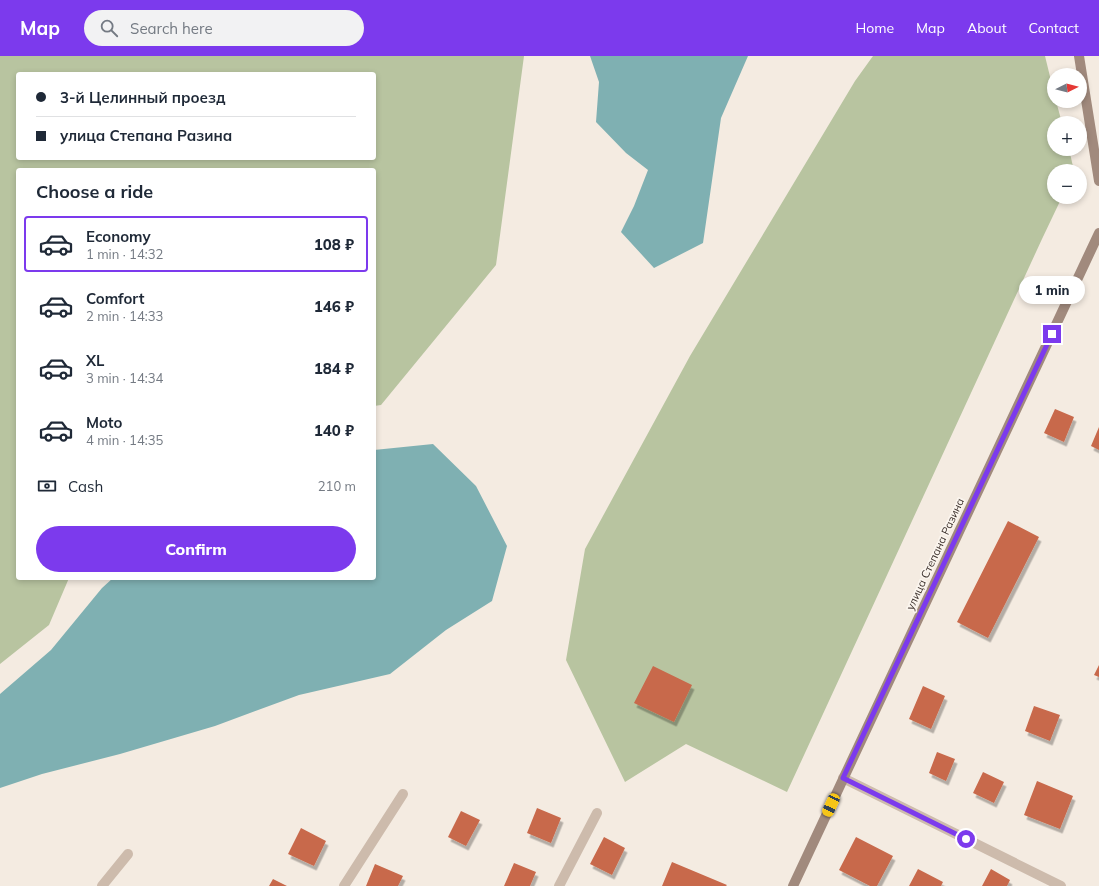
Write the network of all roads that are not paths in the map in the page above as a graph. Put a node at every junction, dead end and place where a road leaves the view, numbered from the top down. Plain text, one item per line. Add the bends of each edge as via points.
1 (1079, 56) edge
2 (1099, 180) edge
3 (1099, 233) edge
4 (843, 778) junction
5 (403, 794) dead end
6 (597, 813) dead end
7 (128, 854) dead end
8 (102, 886) edge
9 (344, 886) edge
10 (560, 886) edge
11 (793, 886) edge
12 (1061, 886) edge

1 - 2 street
3 - 4 street, улица Степана Разина
4 - 11 street, улица Степана Разина
4 - 12 street
5 - 9 street
6 - 10 street
7 - 8 street

